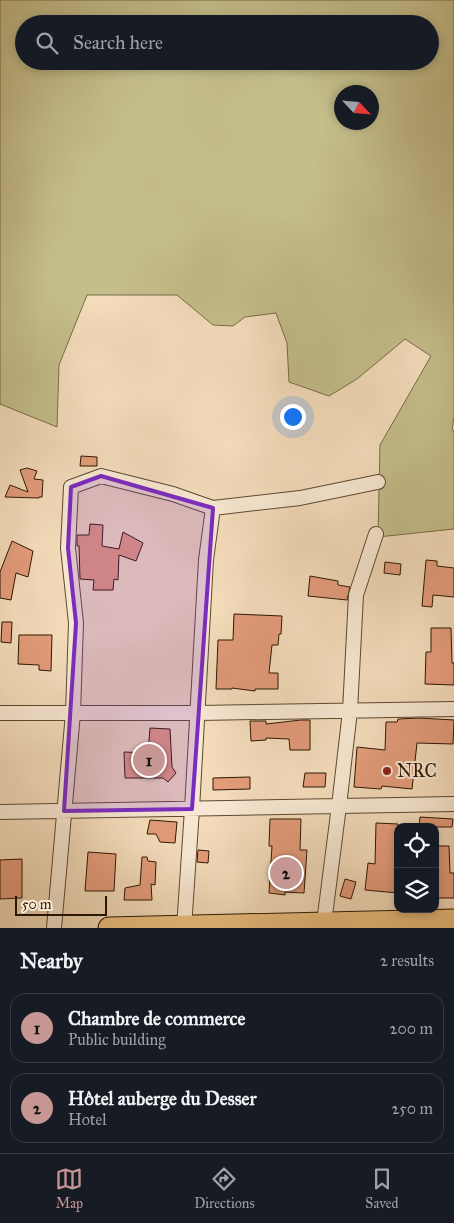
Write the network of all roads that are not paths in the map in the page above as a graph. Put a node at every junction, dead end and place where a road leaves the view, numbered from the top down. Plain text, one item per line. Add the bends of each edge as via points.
1 (378, 482) dead end
2 (213, 508) junction
3 (376, 534) dead end
4 (454, 709) edge
5 (350, 711) junction
6 (0, 713) edge
7 (73, 713) junction
8 (198, 713) junction
9 (454, 804) edge
10 (339, 806) junction
11 (192, 809) junction
12 (64, 811) junction
13 (0, 812) edge
14 (454, 920) edge
15 (324, 925) edge
16 (184, 927) edge
17 (54, 928) edge
18 (109, 928) edge

1 - 2 street via 300,498
2 - 7 street via 101,476 71,487 68,548 76,623
2 - 8 street via 206,560
3 - 5 street via 356,595
4 - 5 street
5 - 8 street
5 - 10 street
6 - 7 street
7 - 8 street
7 - 12 street
8 - 11 street
9 - 10 street
10 - 11 street
10 - 15 street
11 - 12 street
11 - 16 street
12 - 13 street
12 - 17 street
14 - 15 main road
15 - 16 main road
16 - 18 main road

